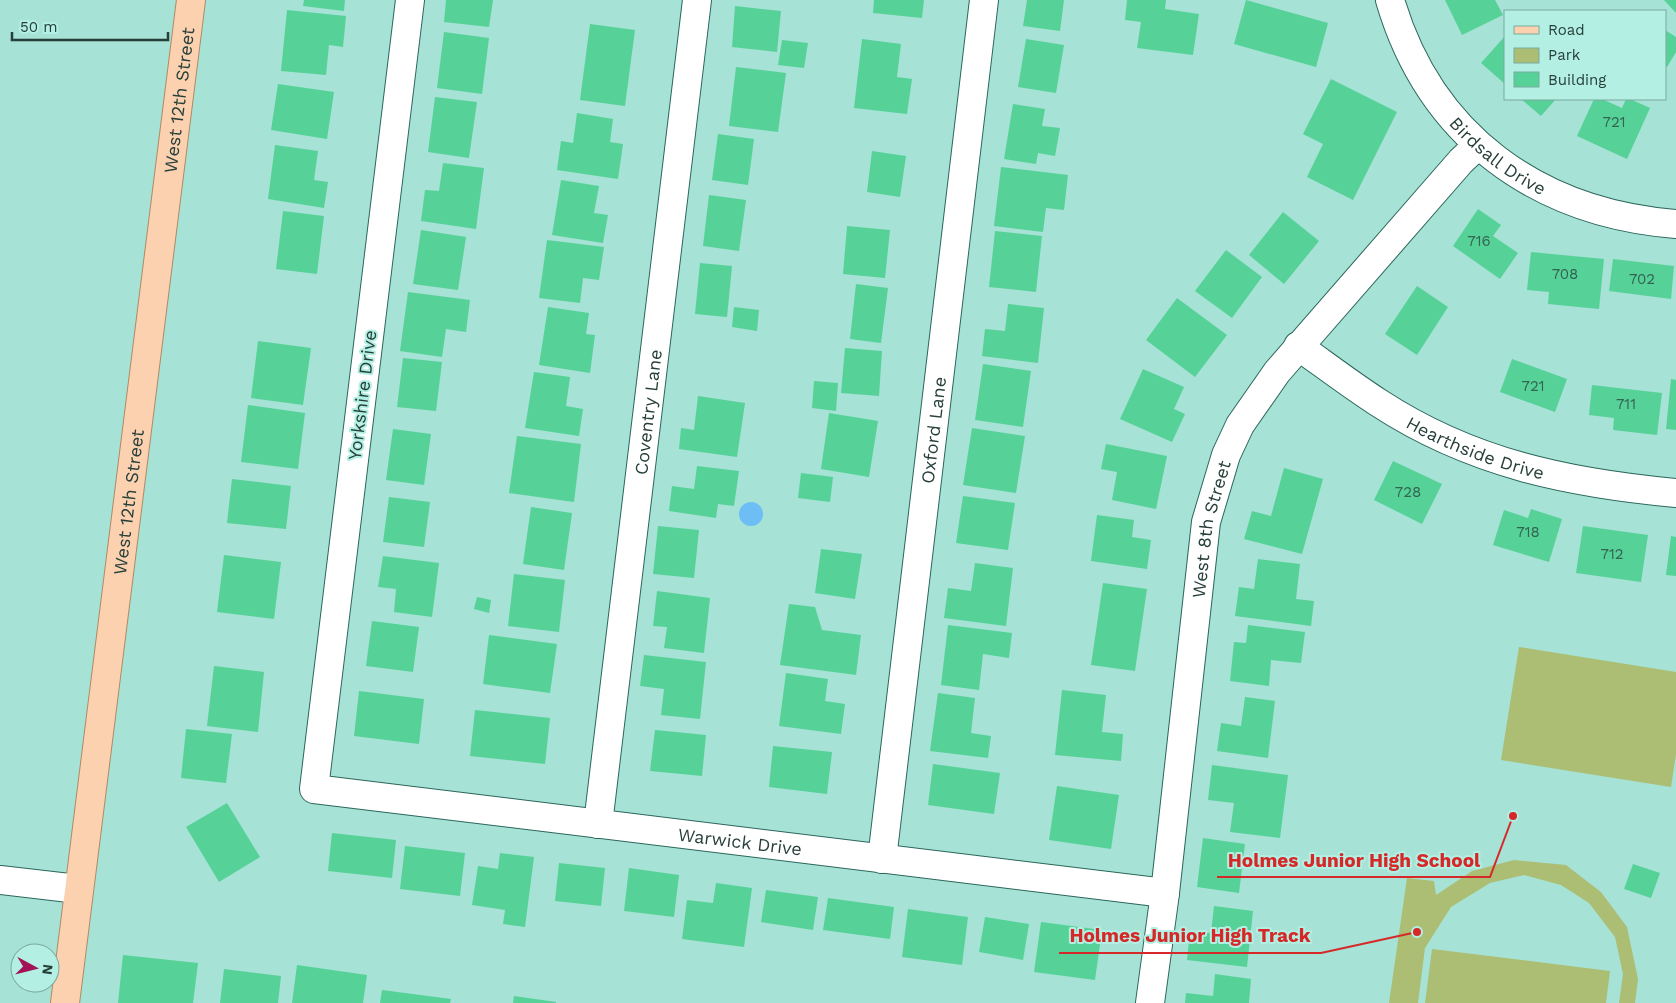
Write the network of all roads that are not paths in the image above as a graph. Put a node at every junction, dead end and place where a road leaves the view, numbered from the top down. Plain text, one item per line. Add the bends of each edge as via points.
1 (190, 0) edge
2 (410, 0) edge
3 (697, 0) edge
4 (984, 0) edge
5 (1390, 0) edge
6 (1478, 145) junction
7 (1676, 224) edge
8 (1298, 346) junction
9 (1676, 493) edge
10 (314, 789) joint
11 (598, 824) junction
12 (882, 859) junction
13 (0, 880) edge
14 (78, 889) junction
15 (1165, 893) junction
16 (65, 1003) edge
17 (1150, 1003) edge

1 - 14 main road, West 12th Street
2 - 10 street, Yorkshire Drive
3 - 11 street, Coventry Lane
4 - 12 street, Oxford Lane
5 - 6 street, Birdsall Drive via 1398,27 1426,84
6 - 7 street, Birdsall Drive via 1510,169 1559,197 1618,217
6 - 8 street, West 8th Street
8 - 9 street, Hearthside Drive via 1378,403 1454,444 1570,480
8 - 15 street, West 8th Street via 1257,398 1240,426 1218,479 1206,522
10 - 11 street, Warwick Drive
11 - 12 street, Warwick Drive
12 - 15 street, Warwick Drive
13 - 14 street
14 - 16 main road, West 12th Street
15 - 17 street, West 8th Street

